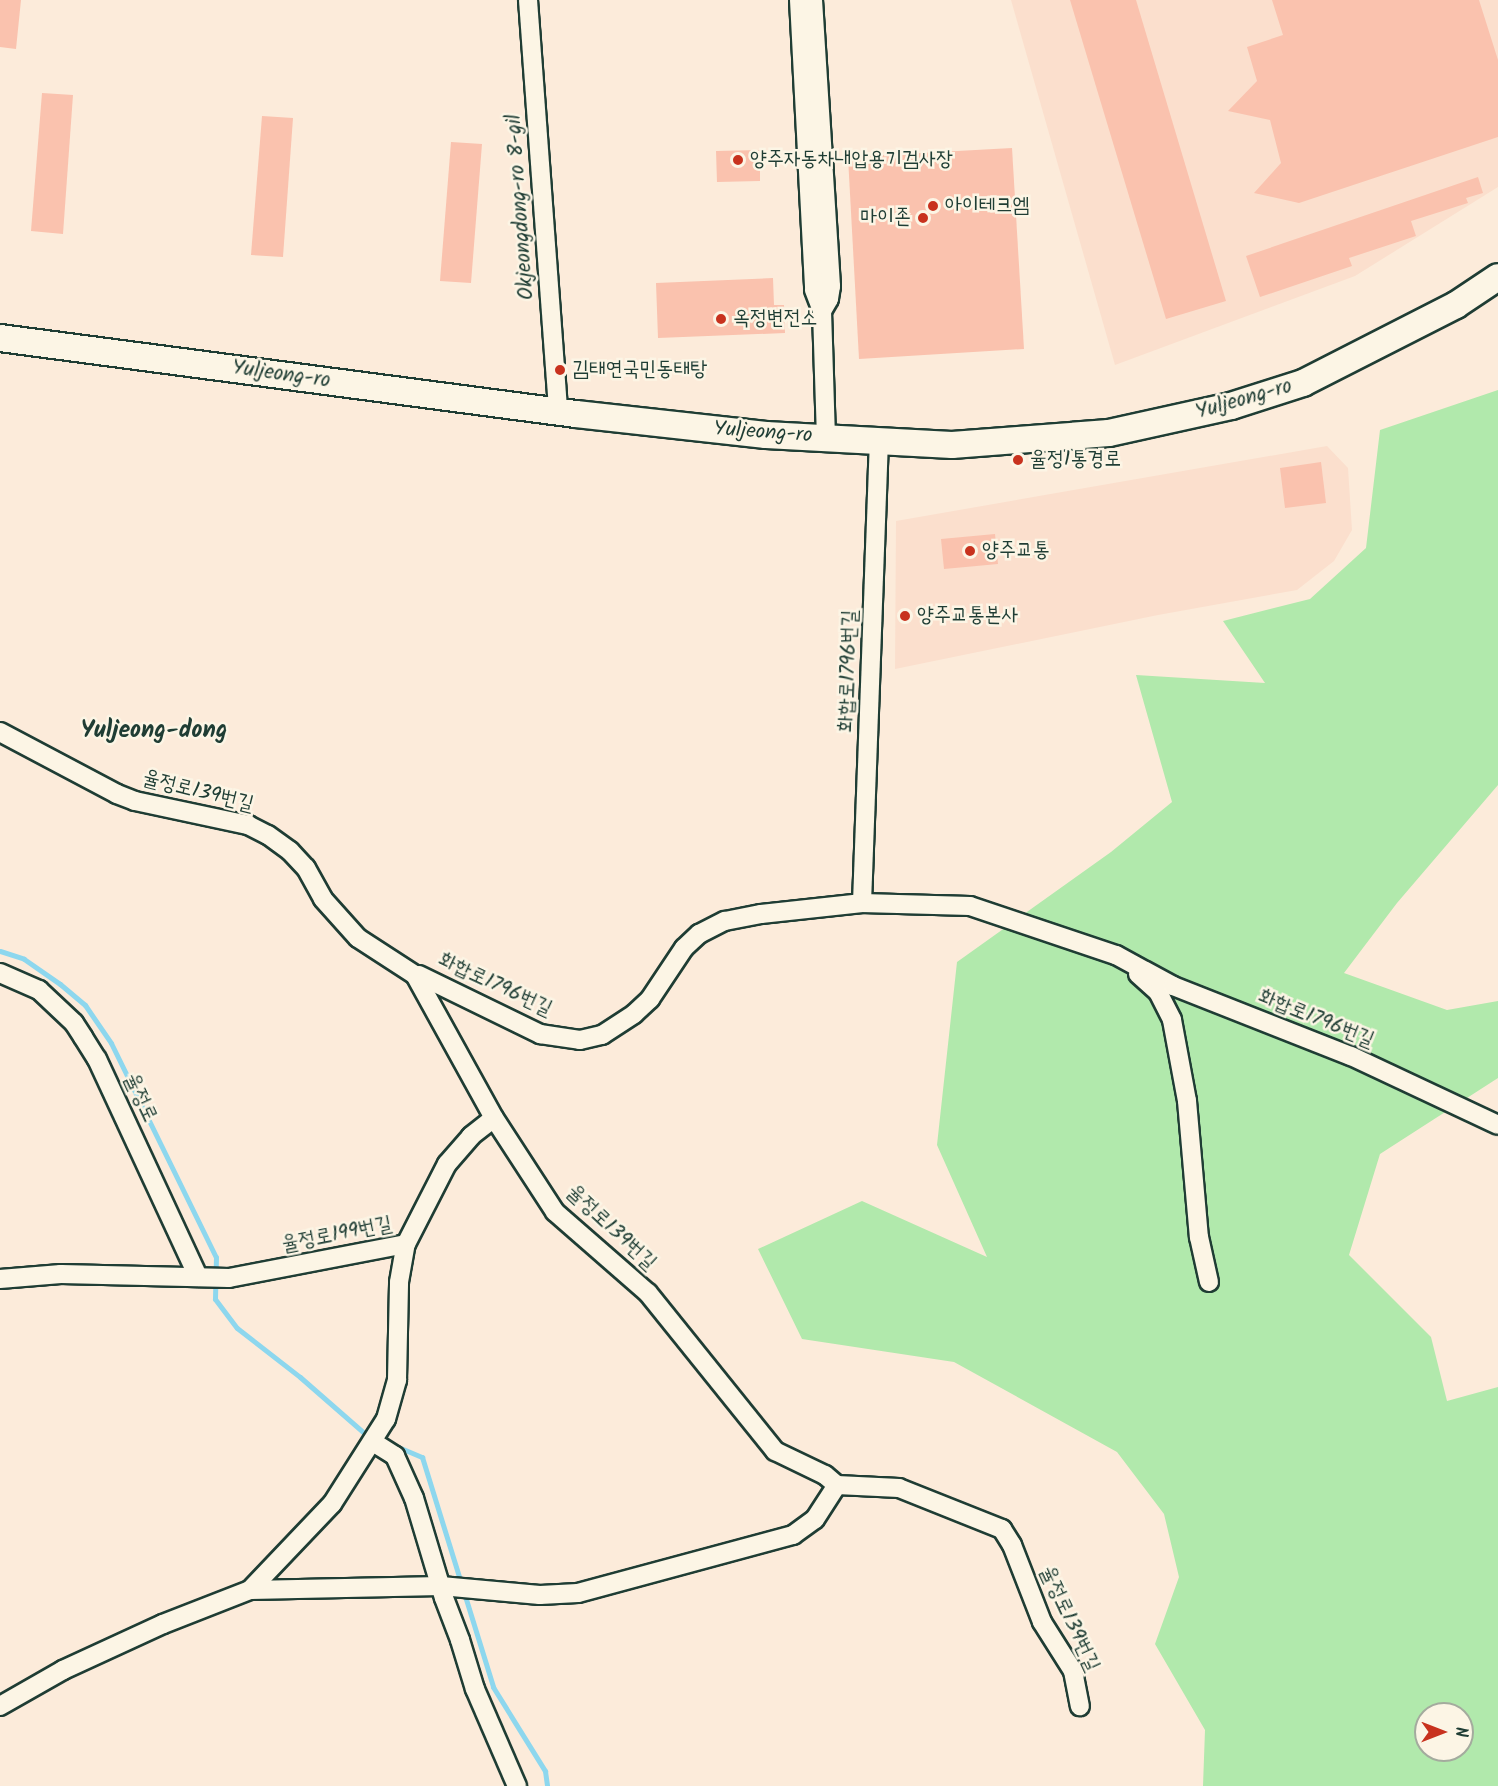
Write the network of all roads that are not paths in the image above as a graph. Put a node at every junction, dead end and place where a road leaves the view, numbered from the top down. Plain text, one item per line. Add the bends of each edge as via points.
1 (528, 0) edge
2 (799, 0) edge
3 (813, 0) edge
4 (1498, 277) edge
5 (822, 311) junction
6 (0, 338) edge
7 (558, 411) junction
8 (826, 437) junction
9 (879, 441) junction
10 (0, 732) edge
11 (862, 903) junction
12 (1116, 955) junction
13 (0, 973) edge
14 (419, 975) dead end
15 (494, 1118) junction
16 (1498, 1125) edge
17 (406, 1244) junction
18 (200, 1276) junction
19 (0, 1279) edge
20 (1209, 1282) dead end
21 (373, 1442) junction
22 (837, 1485) junction
23 (443, 1587) junction
24 (250, 1590) junction
25 (0, 1706) edge
26 (1080, 1706) dead end
27 (517, 1786) edge

1 - 7 street, Okjeongdong-ro 8-gil
2 - 5 street via 814,290
3 - 5 street via 831,286
4 - 9 main road, Yuljeong-ro via 1456,304 1303,383 1231,406 1109,433 1041,440 952,445
5 - 8 street
6 - 7 main road, Yuljeong-ro
7 - 8 main road, Yuljeong-ro via 766,435
8 - 9 main road, Yuljeong-ro
9 - 11 street, 화합로1796번길
10 - 15 street, 율정로139번길 via 117,794 248,825 290,851 306,868 323,899 358,938 415,975
11 - 12 street, 화합로1796번길 via 970,906
11 - 14 street, 화합로1796번길 via 736,918 708,930 684,948 650,999 634,1014 602,1035 580,1040 540,1034
12 - 16 street, 화합로1796번길 via 1173,986 1351,1056
12 - 20 street, 화합로1796번길 via 1158,993 1172,1020 1187,1101 1199,1237
13 - 18 street, 율정로 via 39,990 74,1023 97,1059
15 - 17 street, 율정로199번길 via 471,1136 447,1164
15 - 22 street, 율정로139번길 via 555,1212 648,1293 775,1451
17 - 18 street, 율정로199번길 via 229,1278
17 - 21 street via 399,1282 397,1380 386,1419
18 - 19 street via 61,1274
21 - 23 street via 394,1456 414,1498
21 - 24 street via 332,1504
22 - 23 street via 815,1519 793,1535 578,1593 540,1595
22 - 26 street, 율정로139번길 via 899,1488 1002,1529 1042,1622 1073,1671
23 - 24 street
23 - 27 street via 475,1689
24 - 25 street via 63,1670

